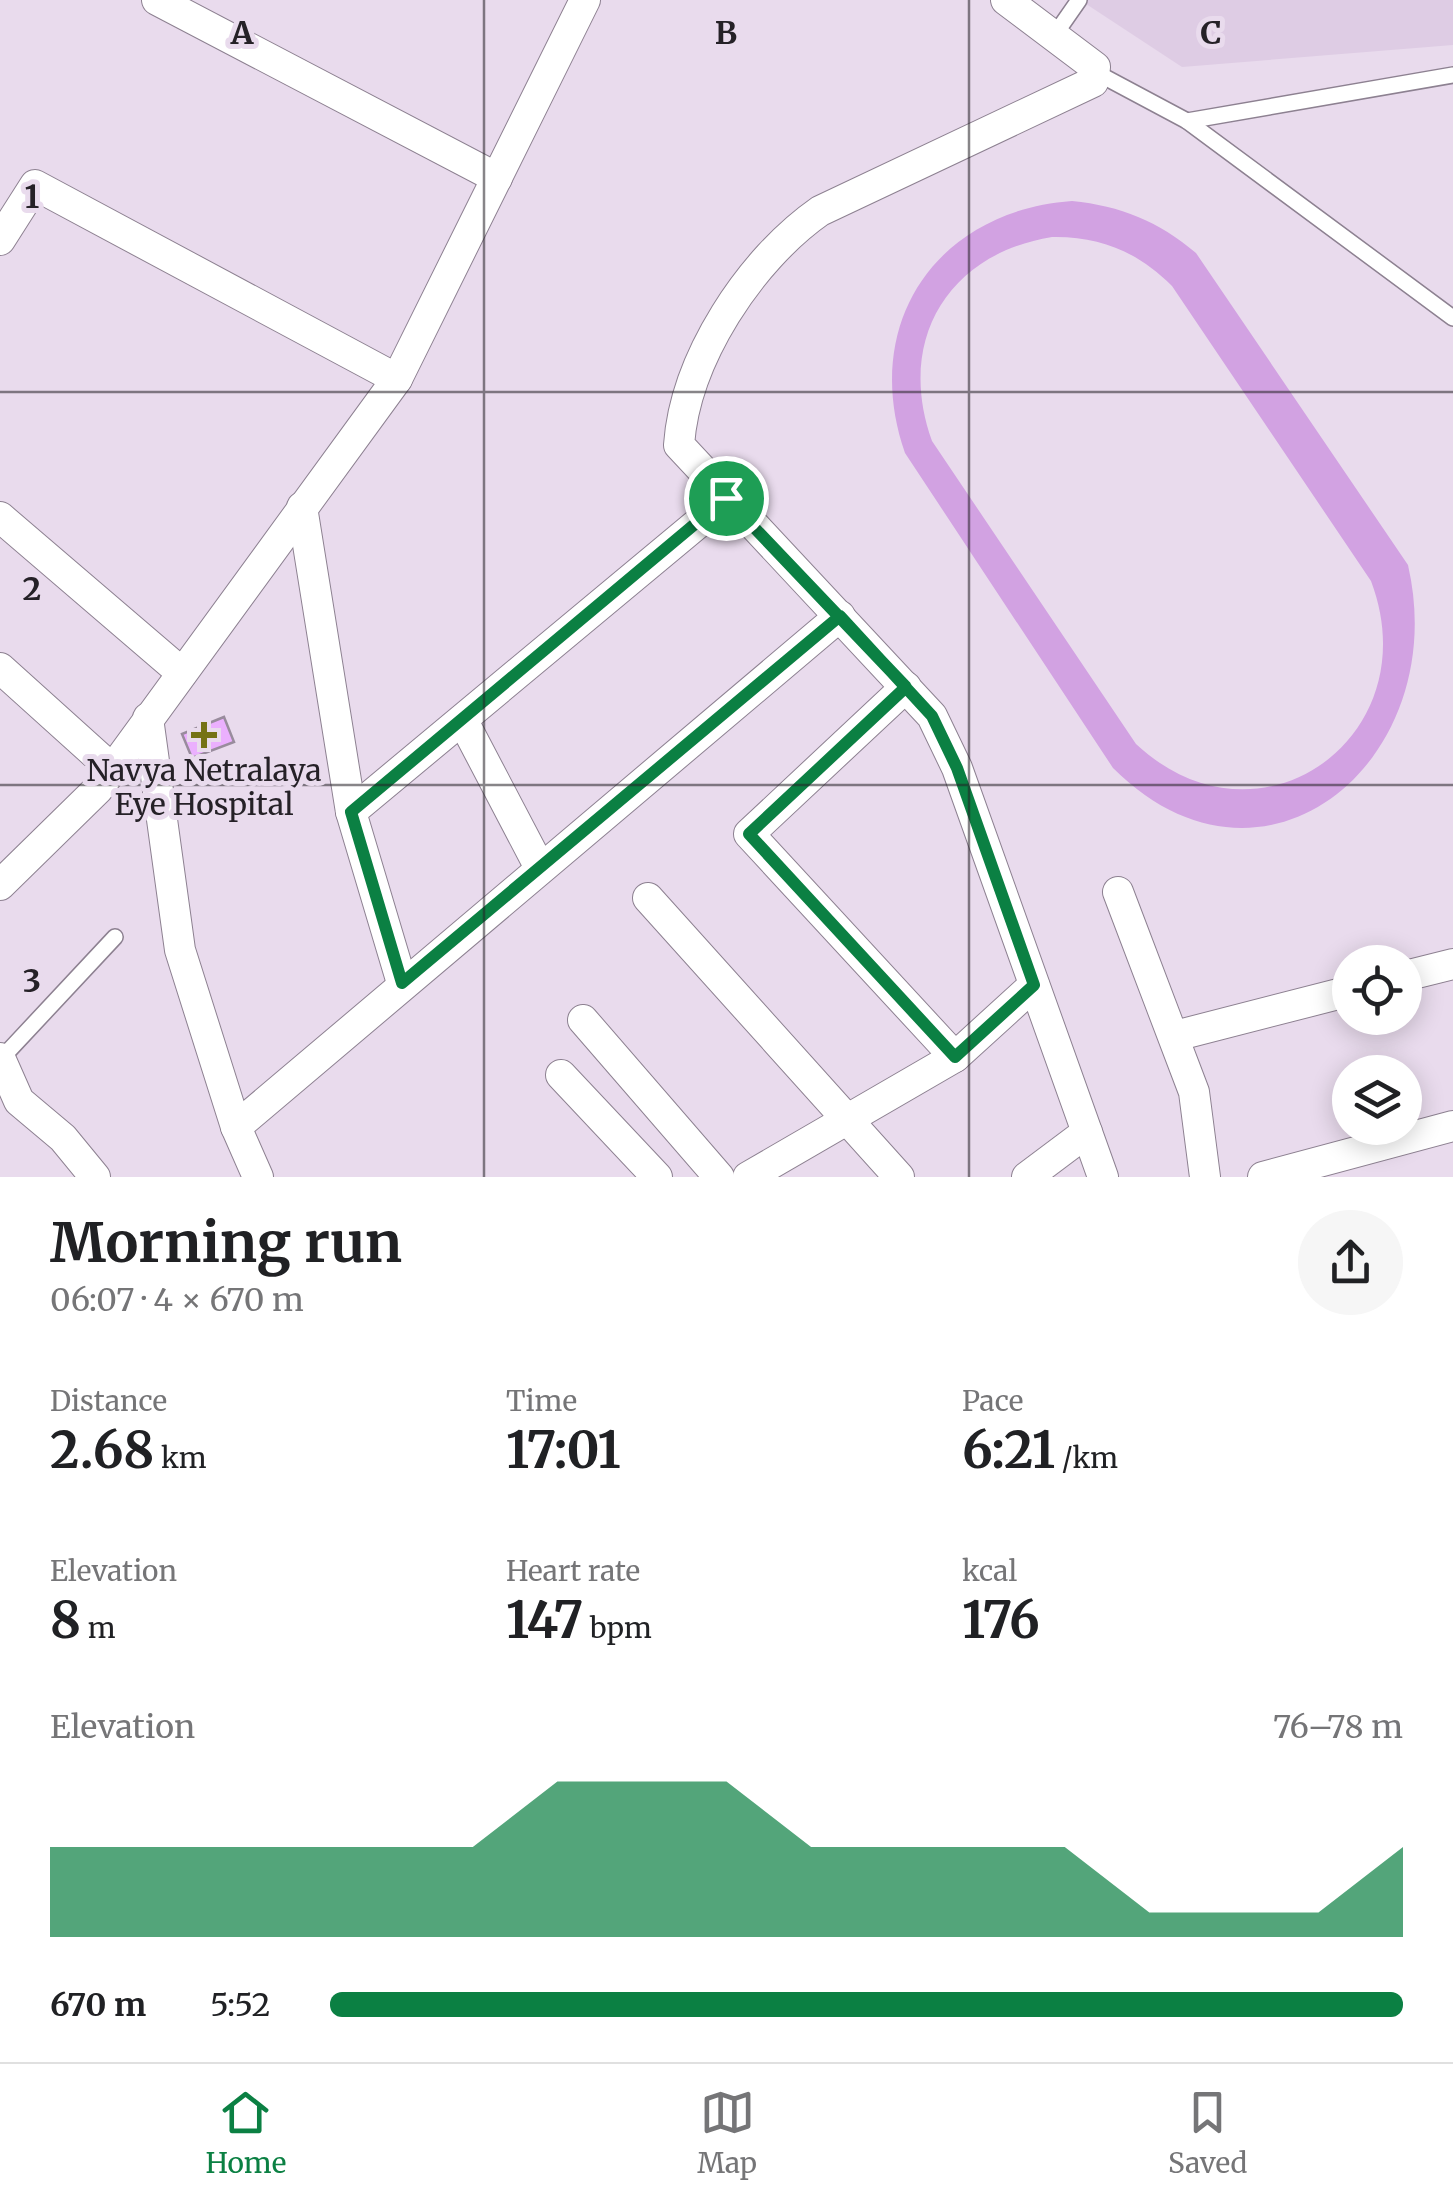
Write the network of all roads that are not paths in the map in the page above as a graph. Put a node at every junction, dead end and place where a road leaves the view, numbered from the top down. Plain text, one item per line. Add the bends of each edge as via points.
1 (157, 0) edge
2 (584, 0) edge
3 (1006, 0) edge
4 (1079, 0) edge
5 (1056, 33) junction
6 (1097, 74) junction
7 (1453, 75) edge
8 (1187, 121) junction
9 (497, 178) junction
10 (0, 240) edge
11 (1453, 318) edge
12 (398, 379) junction
13 (726, 498) junction
14 (302, 506) junction
15 (0, 517) edge
16 (840, 616) junction
17 (0, 668) edge
18 (182, 673) junction
19 (906, 687) junction
20 (148, 718) junction
21 (463, 721) junction
22 (112, 769) junction
23 (351, 812) junction
24 (539, 866) junction
25 (0, 886) edge
26 (1118, 892) dead end
27 (648, 898) dead end
28 (114, 937) dead end
29 (1453, 964) edge
30 (1422, 972) edge
31 (402, 983) junction
32 (1034, 985) junction
33 (1332, 996) edge
34 (582, 1020) dead end
35 (1175, 1036) junction
36 (955, 1057) junction
37 (0, 1058) edge
38 (561, 1075) dead end
39 (852, 1120) junction
40 (236, 1126) junction
41 (1453, 1126) edge
42 (1087, 1132) junction
43 (95, 1177) edge
44 (258, 1177) edge
45 (657, 1177) edge
46 (720, 1177) edge
47 (748, 1177) edge
48 (899, 1177) edge
49 (1027, 1177) edge
50 (1102, 1177) edge
51 (1205, 1177) edge
52 (1263, 1177) edge

1 - 9 street
2 - 9 street
3 - 5 street
4 - 5 lane
5 - 6 street
6 - 8 lane
6 - 13 street via 1086,89 820,211 785,236 698,359 681,413 679,445
7 - 8 lane
8 - 11 lane
9 - 12 street
10 - 12 street via 35,185
12 - 14 street
13 - 16 street
13 - 21 street
14 - 18 street
14 - 23 street
15 - 18 street
16 - 19 street
16 - 24 street
17 - 22 street
18 - 20 street
19 - 32 street via 932,716 957,768
19 - 36 street via 749,834
20 - 22 street
20 - 40 street via 180,950
21 - 23 street
21 - 24 street
22 - 25 street
23 - 31 street
24 - 31 street
26 - 35 street
27 - 39 street
28 - 37 lane
29 - 30 street
31 - 40 street
32 - 36 street
32 - 42 street
33 - 35 street
34 - 46 street
35 - 51 street via 1199,1110
36 - 39 street
37 - 43 street via 19,1102 63,1138
38 - 45 street
39 - 47 street
39 - 48 street
40 - 44 street
41 - 52 street
42 - 49 street
42 - 50 street

